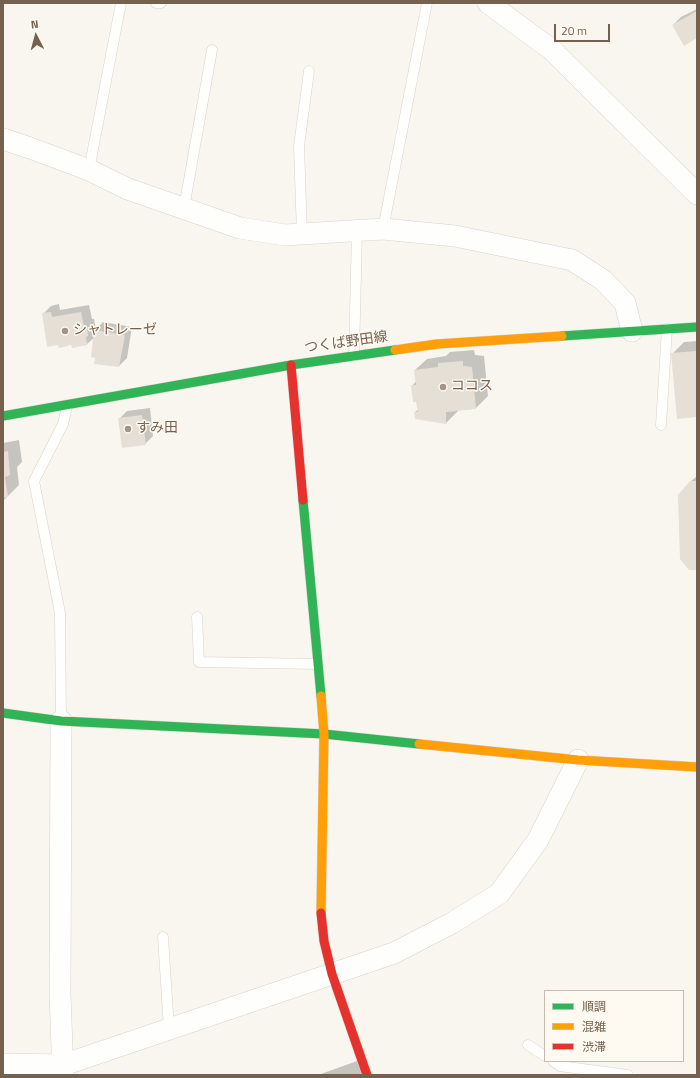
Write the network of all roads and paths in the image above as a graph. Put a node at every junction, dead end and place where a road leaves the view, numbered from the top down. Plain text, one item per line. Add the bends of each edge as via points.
1 (121, 3) edge
2 (156, 3) edge
3 (161, 3) edge
4 (427, 3) edge
5 (488, 3) edge
6 (212, 50) dead end
7 (309, 71) dead end
8 (3, 139) edge
9 (89, 170) junction
10 (697, 194) edge
11 (184, 208) junction
12 (383, 229) junction
13 (357, 231) junction
14 (302, 234) junction
15 (697, 327) edge
16 (667, 329) junction
17 (632, 331) junction
18 (354, 356) junction
19 (291, 365) junction
20 (66, 406) junction
21 (3, 416) edge
22 (661, 425) dead end
23 (197, 617) dead end
24 (317, 664) junction
25 (3, 713) edge
26 (62, 721) junction
27 (324, 734) junction
28 (578, 760) junction
29 (697, 767) edge
30 (163, 937) dead end
31 (332, 974) junction
32 (169, 1029) junction
33 (528, 1045) dead end
34 (544, 1055) edge
35 (554, 1062) edge
36 (3, 1064) edge
37 (63, 1070) edge
38 (367, 1075) edge
39 (628, 1075) edge

1 - 9 lane
2 - 3 lane
4 - 12 lane
5 - 10 street via 552,50
6 - 11 lane
7 - 14 lane via 299,146
8 - 9 street
9 - 11 street via 128,188
11 - 14 street via 240,228 285,235
12 - 13 street
12 - 17 street via 455,236 572,260 603,280 625,303
13 - 14 street
13 - 18 lane
15 - 16 street, つくば野田線
16 - 17 street, つくば野田線
16 - 22 lane
17 - 18 street, つくば野田線 via 437,344
18 - 19 street, つくば野田線
19 - 20 street, つくば野田線
19 - 24 street
20 - 21 street, つくば野田線
20 - 26 lane via 63,424 34,481 60,613
23 - 24 lane via 199,662
24 - 27 street
25 - 26 street
26 - 27 street
26 - 37 street via 60,994
27 - 28 street
27 - 31 street via 322,918 324,941
28 - 29 street
28 - 31 street via 538,840 499,894 452,923 394,953
30 - 32 lane
31 - 32 street
31 - 38 street
32 - 37 street
33 - 34 lane
35 - 39 lane via 560,1066
36 - 37 street

